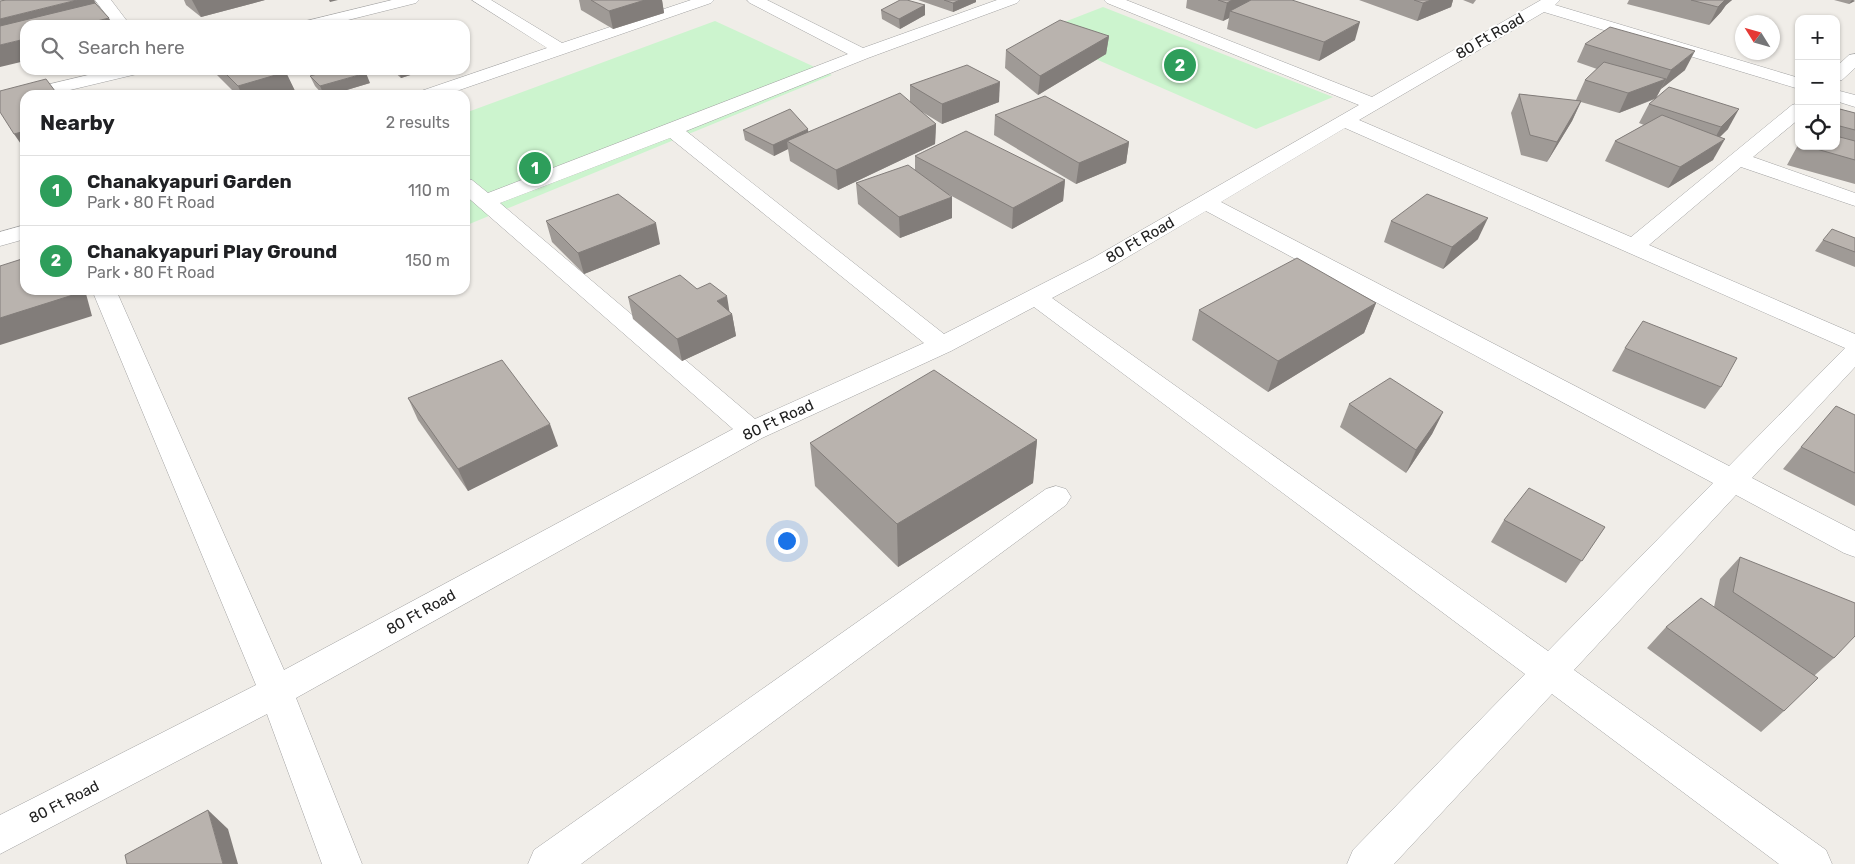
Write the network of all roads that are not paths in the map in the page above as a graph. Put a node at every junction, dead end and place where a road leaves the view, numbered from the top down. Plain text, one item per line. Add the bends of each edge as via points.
1 (103, 0) edge
2 (411, 0) edge
3 (480, 0) edge
4 (706, 0) edge
5 (755, 0) edge
6 (1012, 0) edge
7 (1112, 0) edge
8 (1547, 3) edge
9 (118, 20) edge
10 (329, 20) edge
11 (560, 49) junction
12 (862, 54) junction
13 (1855, 59) edge
14 (1840, 72) edge
15 (110, 75) edge
16 (1795, 83) edge
17 (49, 90) edge
18 (441, 90) edge
19 (1840, 96) edge
20 (1855, 101) edge
21 (1375, 105) junction
22 (1795, 112) edge
23 (1344, 121) junction
24 (672, 130) junction
25 (1738, 159) junction
26 (470, 188) edge
27 (1855, 200) edge
28 (487, 201) junction
29 (1205, 202) junction
30 (20, 233) edge
31 (0, 239) edge
32 (1633, 247) junction
33 (106, 295) edge
34 (1036, 297) junction
35 (1855, 343) edge
36 (942, 345) junction
37 (1855, 352) edge
38 (752, 431) junction
39 (1733, 481) junction
40 (1056, 497) dead end
41 (1855, 545) edge
42 (1550, 672) junction
43 (276, 692) junction
44 (0, 835) edge
45 (342, 864) edge
46 (548, 864) edge
47 (1367, 864) edge
48 (1812, 864) edge

1 - 9 street
2 - 10 street
3 - 11 street
4 - 11 street
5 - 12 street
6 - 12 street
7 - 21 street
8 - 16 street
8 - 21 street, 80 Ft Road
11 - 18 street
12 - 24 street
13 - 14 street
15 - 17 street
19 - 20 street
21 - 23 street, 80 Ft Road
22 - 25 street
23 - 29 street, 80 Ft Road
23 - 32 street
24 - 28 street
24 - 36 street
25 - 27 street
25 - 32 street
26 - 28 street
28 - 38 street
29 - 34 street, 80 Ft Road
29 - 39 street
30 - 31 street
32 - 35 street
33 - 43 street
34 - 36 street, 80 Ft Road
34 - 42 street
36 - 38 street, 80 Ft Road
37 - 39 street
38 - 43 street, 80 Ft Road
39 - 41 street
39 - 42 street
40 - 46 street
42 - 47 street
42 - 48 street
43 - 44 street, 80 Ft Road
43 - 45 street

